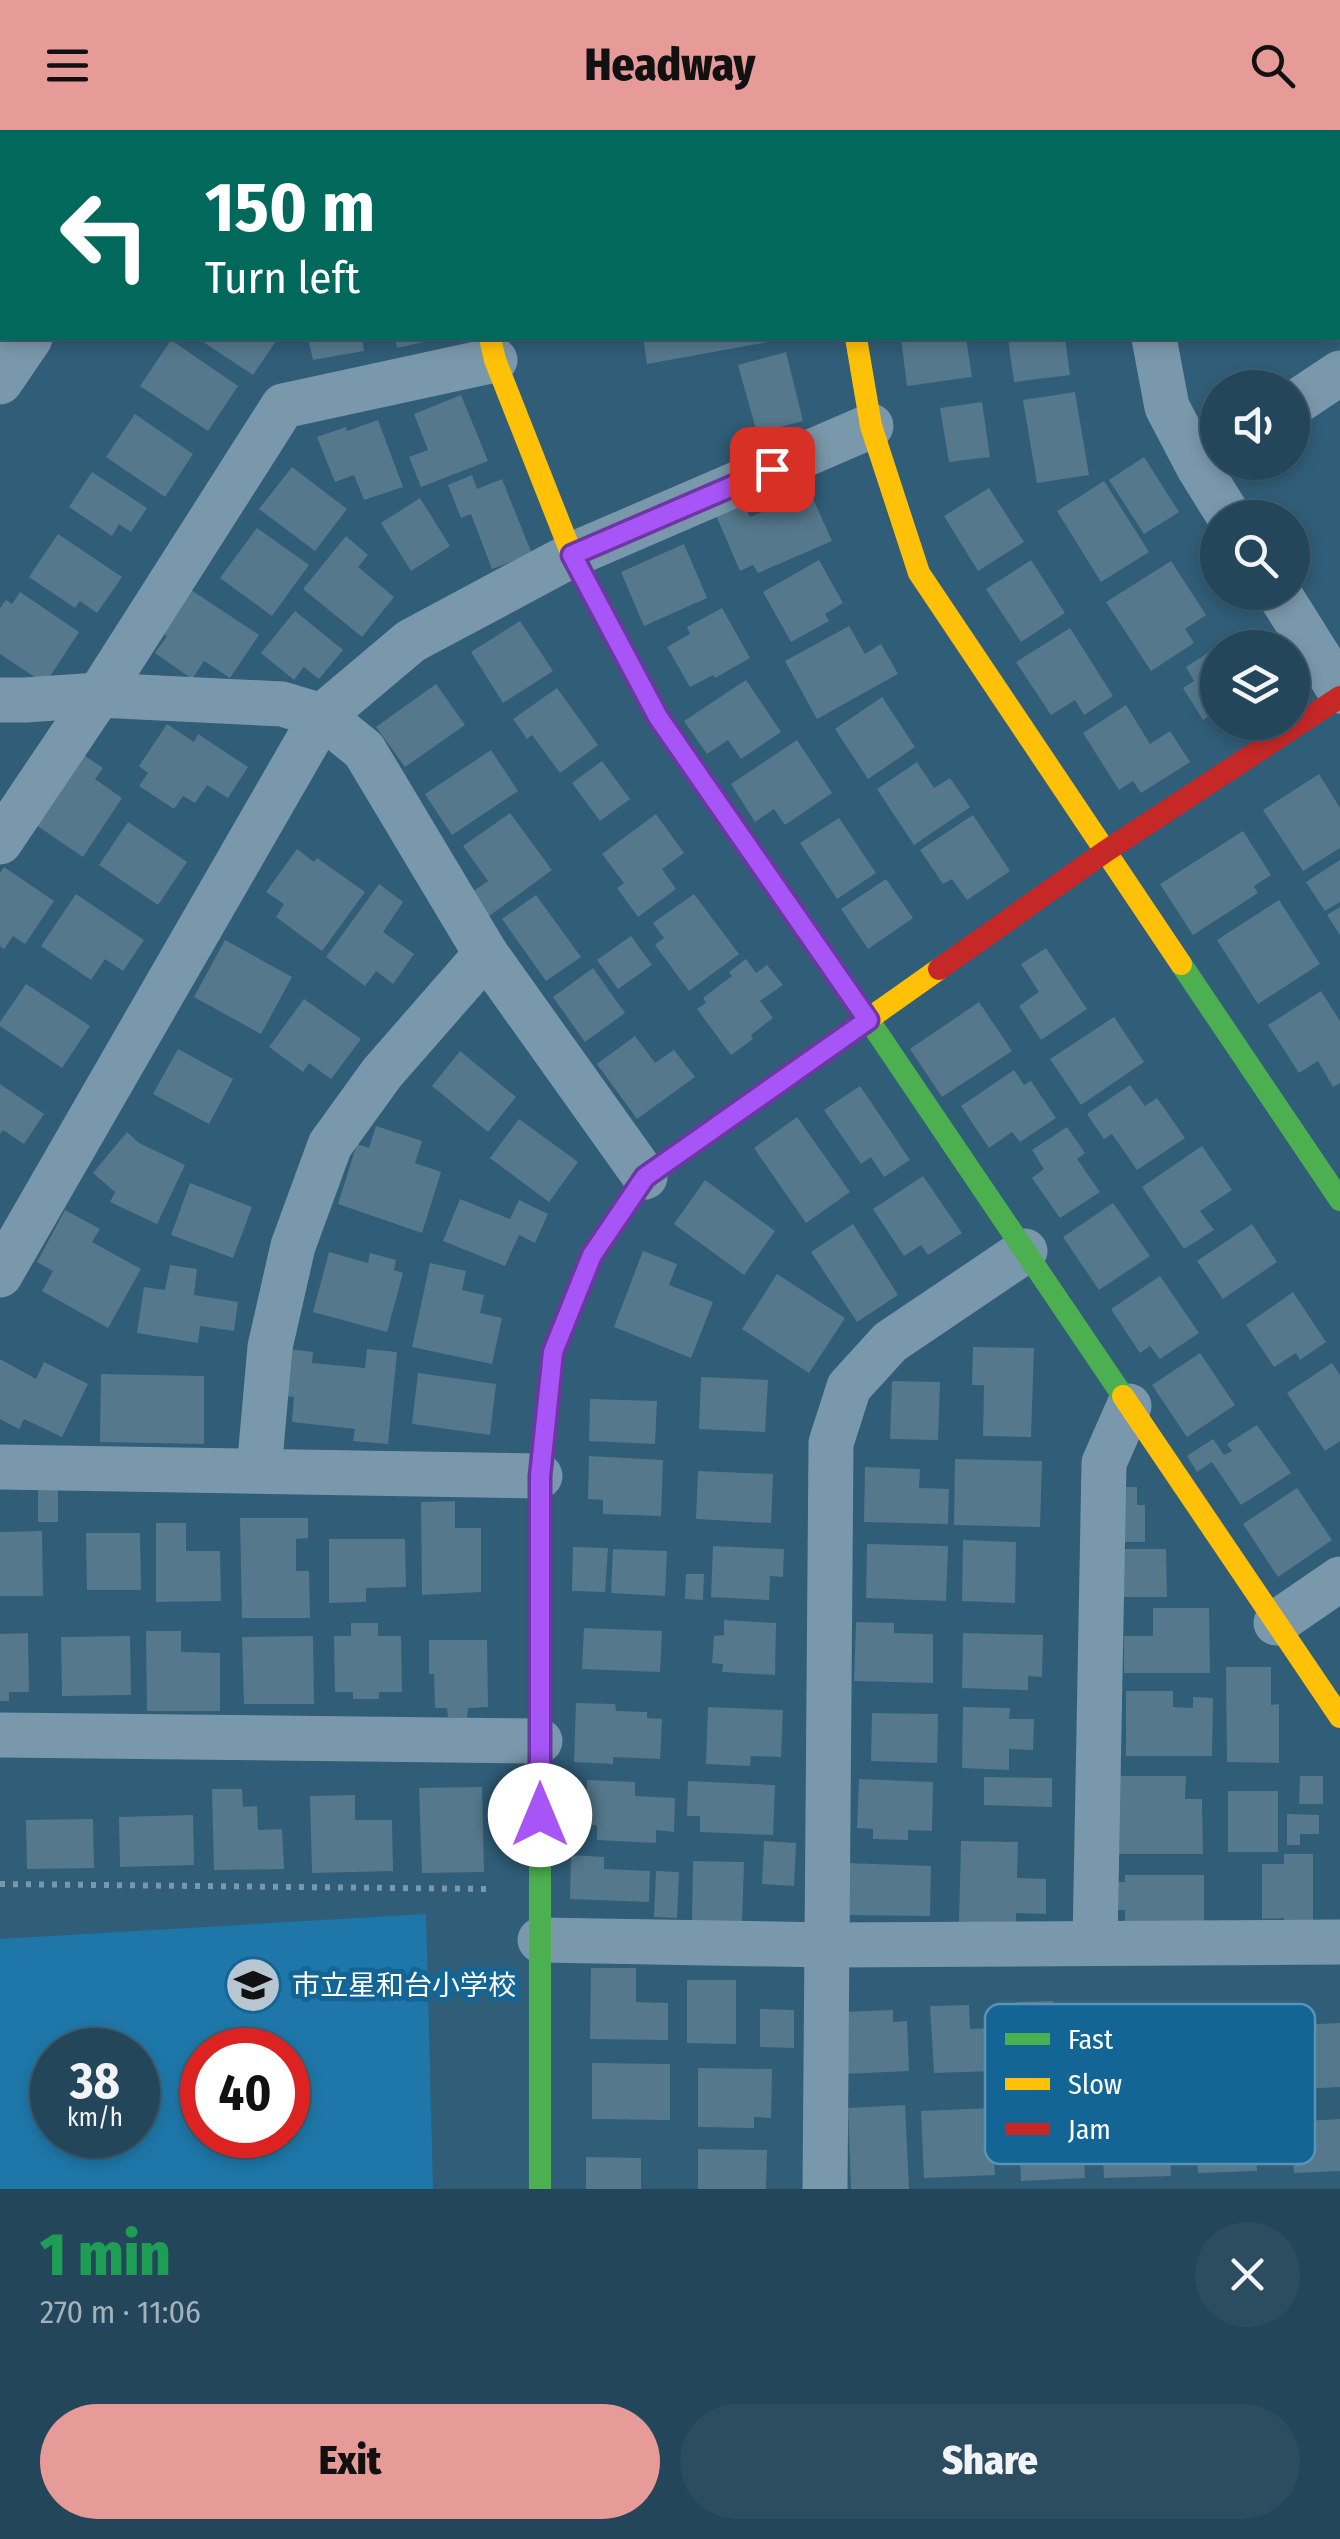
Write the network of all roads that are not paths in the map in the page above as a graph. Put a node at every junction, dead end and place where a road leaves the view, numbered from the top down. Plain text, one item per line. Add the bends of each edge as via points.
1 (29, 340) edge
2 (856, 340) edge
3 (1154, 340) edge
4 (492, 349) edge
5 (1340, 373) edge
6 (0, 382) edge
7 (1310, 393) edge
8 (871, 426) junction
9 (1200, 451) edge
10 (572, 555) junction
11 (1289, 610) edge
12 (1340, 694) edge
13 (99, 695) junction
14 (0, 700) edge
15 (322, 716) junction
16 (0, 842) edge
17 (1106, 851) junction
18 (486, 954) junction
19 (868, 1020) junction
20 (645, 1177) junction
21 (1340, 1200) edge
22 (1025, 1251) junction
23 (0, 1275) edge
24 (1129, 1406) junction
25 (0, 1467) edge
26 (260, 1471) junction
27 (540, 1476) junction
28 (1340, 1579) edge
29 (1276, 1622) junction
30 (1340, 1718) edge
31 (0, 1735) edge
32 (540, 1742) junction
33 (540, 1940) junction
34 (1340, 1942) edge
35 (1095, 1944) junction
36 (828, 1945) junction
37 (540, 2189) edge
38 (826, 2189) edge

1 - 6 street
2 - 8 street
3 - 9 street via 1167,406
4 - 10 street
4 - 13 street via 283,406
5 - 7 street
8 - 10 street
8 - 17 street via 919,572
10 - 15 street via 412,641
10 - 19 street via 658,717
11 - 12 street
12 - 17 street
13 - 14 street
13 - 15 street via 282,704
13 - 16 street
15 - 18 street via 364,750
15 - 23 street
17 - 19 street
17 - 21 street
18 - 20 street
18 - 26 street via 382,1073 330,1145 293,1246 270,1347
19 - 20 street
19 - 22 street
20 - 27 street via 592,1255 553,1352
22 - 24 street
22 - 36 street via 890,1342 849,1388 831,1443
24 - 29 street
24 - 35 street via 1104,1462
25 - 26 street
26 - 27 street
27 - 32 street
28 - 29 street
29 - 30 street
31 - 32 street
32 - 33 street
33 - 36 street
33 - 37 street
34 - 35 street
35 - 36 street
36 - 38 street

